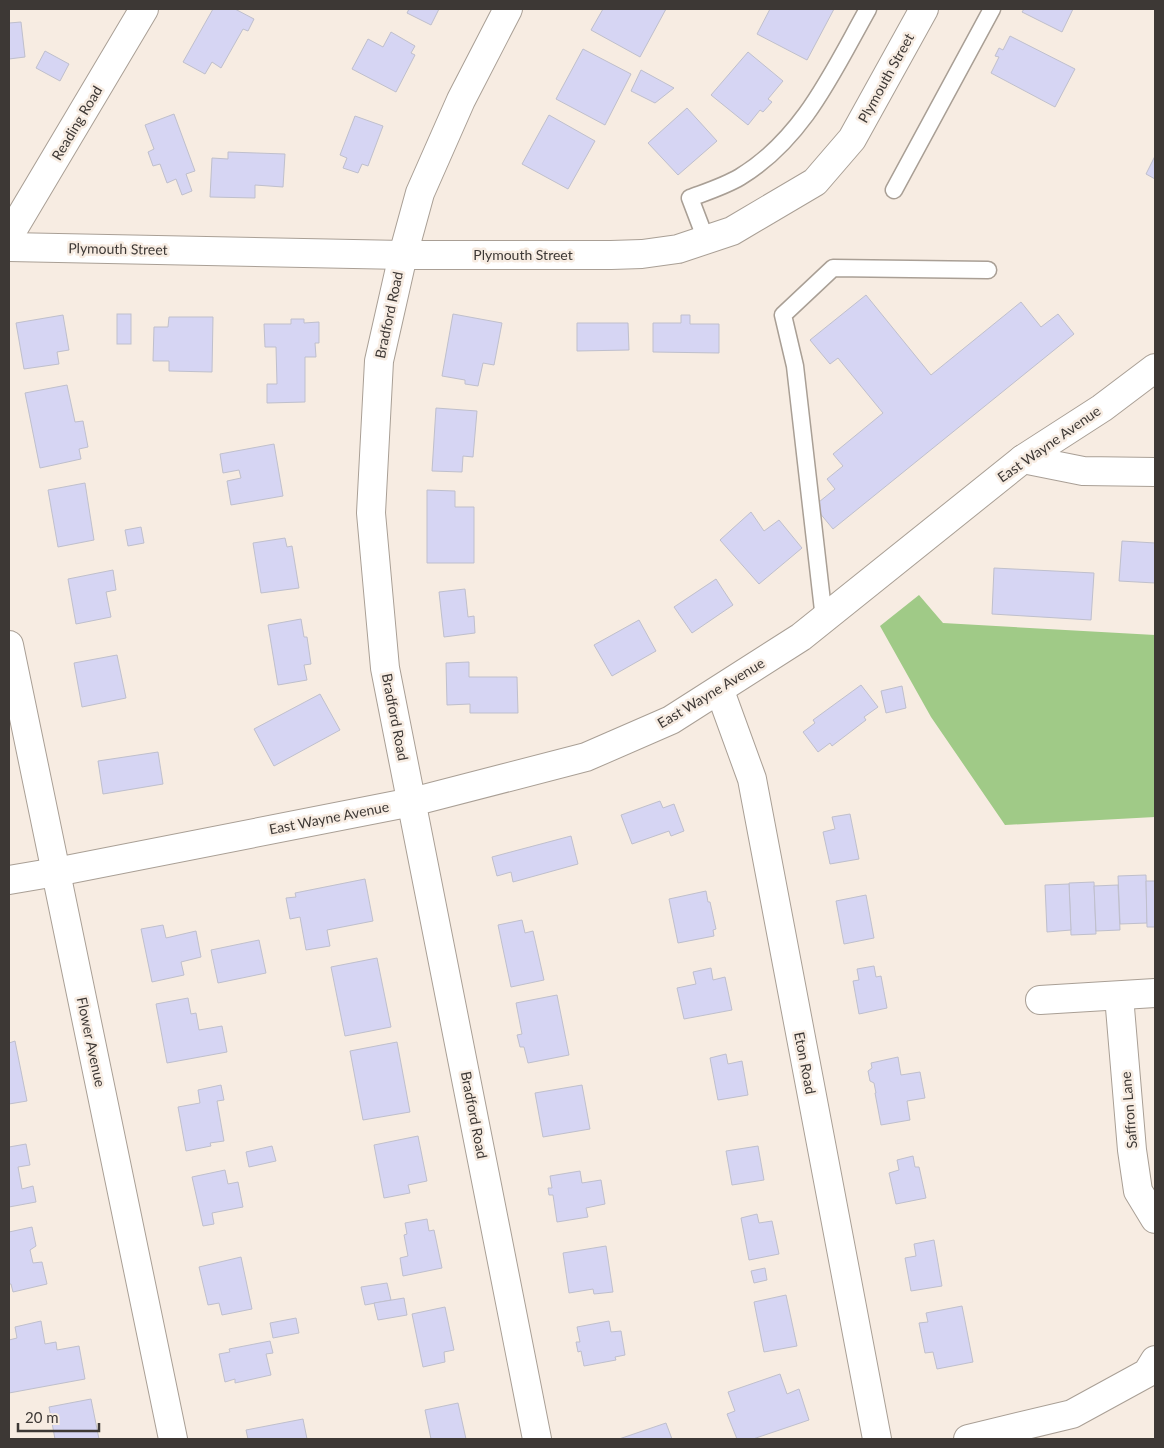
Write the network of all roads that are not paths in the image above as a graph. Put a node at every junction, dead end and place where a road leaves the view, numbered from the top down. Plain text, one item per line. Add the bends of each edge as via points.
1 (144, 9) edge
2 (508, 9) edge
3 (868, 9) edge
4 (924, 9) edge
5 (992, 9) edge
6 (894, 190) dead end
7 (9, 236) edge
8 (706, 240) junction
9 (9, 247) edge
10 (403, 255) junction
11 (988, 270) dead end
12 (1155, 368) edge
13 (1023, 459) junction
14 (1155, 472) edge
15 (824, 619) junction
16 (9, 645) edge
17 (720, 691) junction
18 (412, 802) junction
19 (56, 872) junction
20 (9, 880) edge
21 (1155, 993) edge
22 (1119, 996) junction
23 (1040, 1000) dead end
24 (1155, 1219) edge
25 (1155, 1360) edge
26 (173, 1439) edge
27 (538, 1439) edge
28 (876, 1439) edge
29 (968, 1439) edge

1 - 7 street, Reading Road
2 - 10 street, Bradford Road via 461,100 424,185
3 - 8 lane via 830,80 800,123 763,161 738,178 690,198
4 - 8 street, Plymouth Street via 852,139 815,182 732,231
5 - 6 lane
8 - 10 street, Plymouth Street via 678,249 634,254
9 - 10 street, Plymouth Street
10 - 18 street, Bradford Road via 379,360 371,513 385,668
11 - 15 lane via 833,268 783,315 795,366
12 - 13 street, East Wayne Avenue via 1102,408
13 - 14 street via 1083,471
13 - 15 street, East Wayne Avenue
15 - 17 street, East Wayne Avenue
16 - 19 street, Flower Avenue
17 - 18 street, East Wayne Avenue via 672,720 586,757
17 - 28 street, Eton Road via 752,779
18 - 19 street, East Wayne Avenue
18 - 27 street, Bradford Road
19 - 20 street, East Wayne Avenue
19 - 26 street, Flower Avenue
21 - 22 street
22 - 23 street
22 - 24 street, Saffron Lane via 1138,1191
25 - 29 street via 1147,1373 1072,1414

